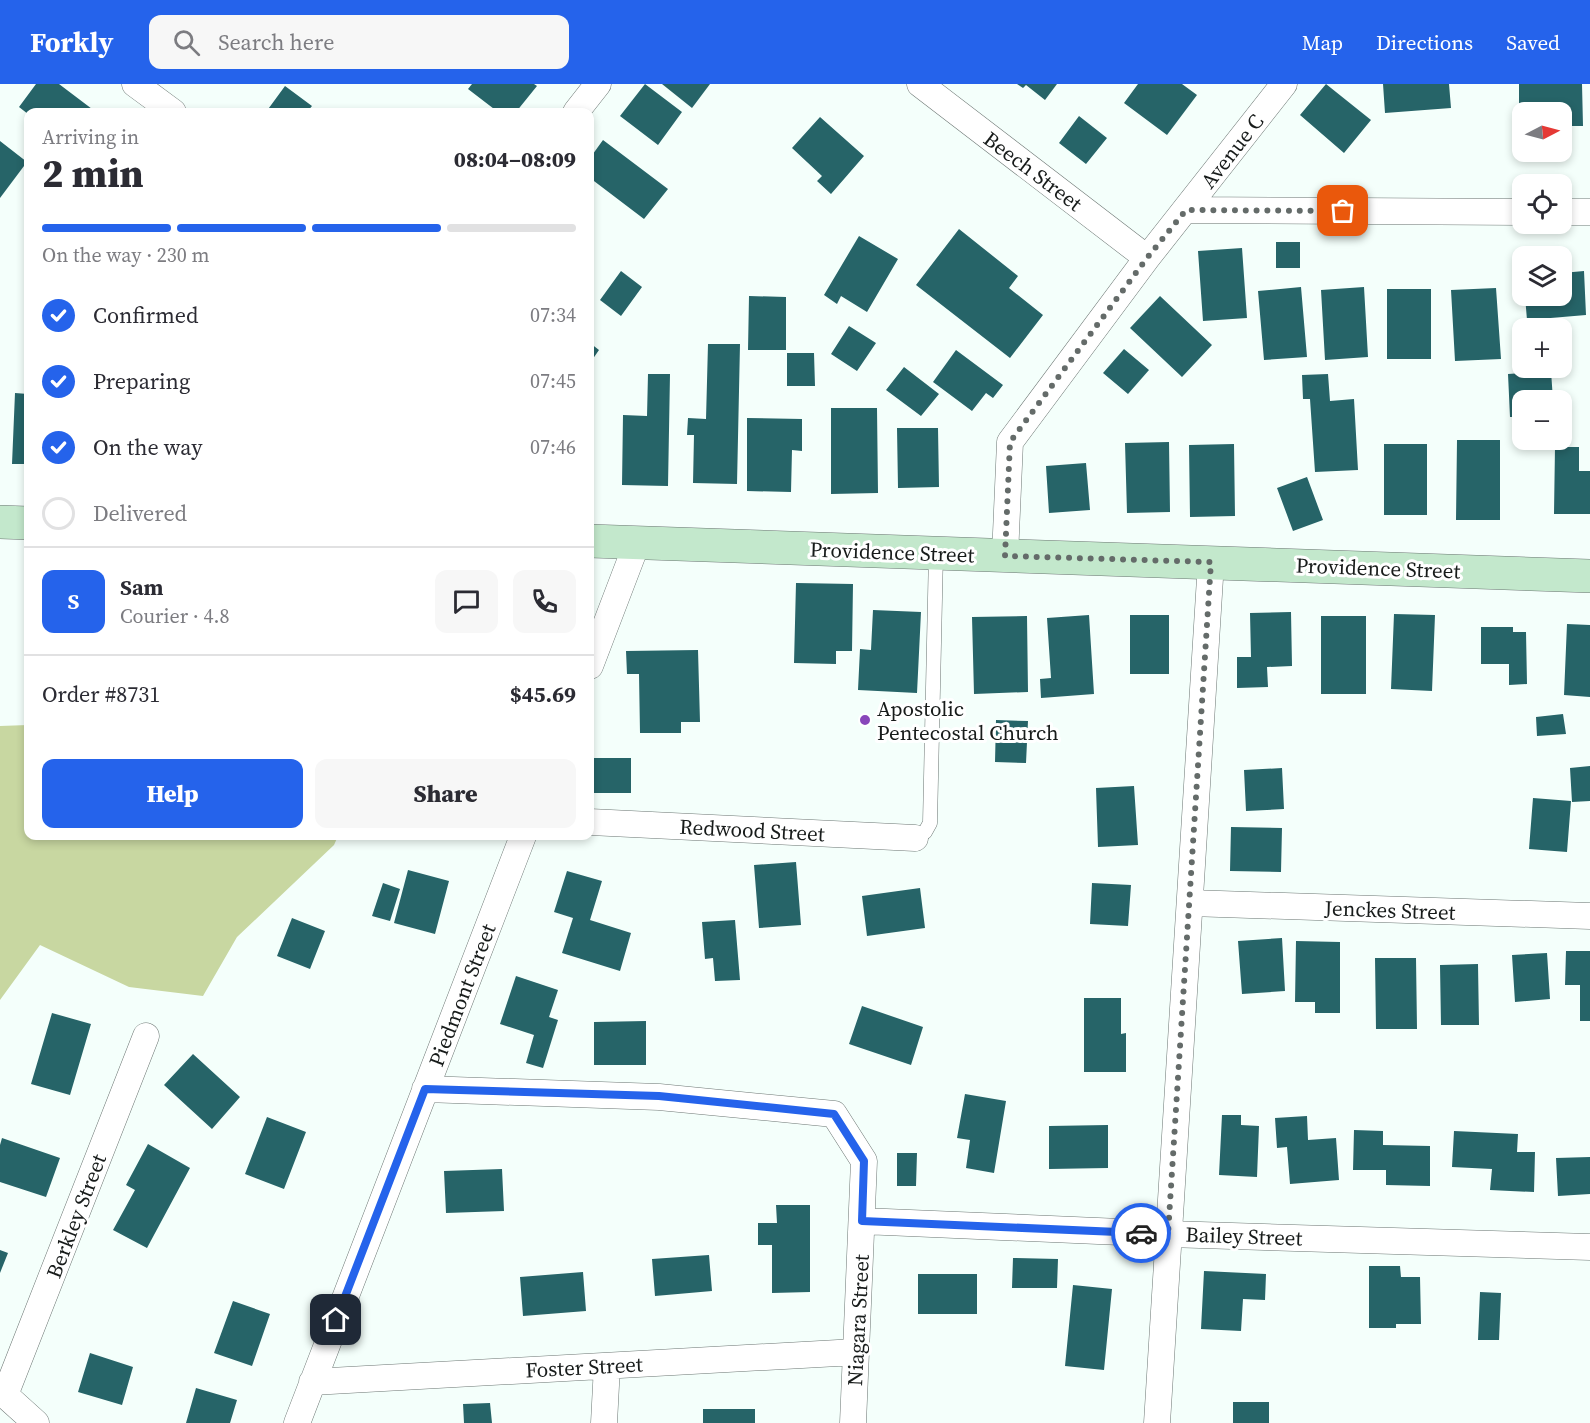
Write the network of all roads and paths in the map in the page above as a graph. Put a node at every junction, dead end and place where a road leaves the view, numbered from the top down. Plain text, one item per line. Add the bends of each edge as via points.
1 (135, 84) edge
2 (598, 84) edge
3 (920, 84) edge
4 (1284, 84) edge
5 (168, 108) edge
6 (579, 108) edge
7 (1186, 210) junction
8 (1512, 212) edge
9 (1572, 212) edge
10 (1590, 212) edge
11 (1147, 258) junction
12 (0, 522) edge
13 (24, 523) edge
14 (594, 541) edge
15 (637, 543) junction
16 (936, 553) junction
17 (1005, 556) junction
18 (1211, 562) junction
19 (1590, 576) edge
20 (594, 656) edge
21 (594, 822) edge
22 (915, 838) joint
23 (522, 840) edge
24 (1190, 903) junction
25 (1590, 916) edge
26 (146, 1036) dead end
27 (425, 1089) junction
28 (862, 1221) junction
29 (1168, 1234) junction
30 (1590, 1247) edge
31 (856, 1352) junction
32 (607, 1366) junction
33 (312, 1382) junction
34 (36, 1423) edge
35 (297, 1423) edge
36 (604, 1423) edge
37 (854, 1423) edge
38 (1157, 1423) edge

1 - 5 street
2 - 6 street
3 - 11 street, Beech Street
4 - 7 street, Avenue C
7 - 8 street
7 - 11 street, Avenue C
9 - 10 street
11 - 17 street, Avenue C via 1010,442
12 - 13 main road
14 - 15 main road, Providence Street
15 - 16 main road, Providence Street
15 - 20 street
16 - 17 main road, Providence Street
16 - 22 lane via 930,823
17 - 18 main road, Providence Street
18 - 19 main road, Providence Street
18 - 24 street
21 - 22 street, Redwood Street
23 - 27 street, Piedmont Street
24 - 25 street, Jenckes Street
24 - 29 street
26 - 34 street, Berkley Street via 5,1395
27 - 28 street, Niagara Street via 659,1096 834,1114 864,1161
27 - 33 street, Piedmont Street
28 - 29 street, Bailey Street
28 - 31 street, Niagara Street
29 - 30 street, Bailey Street
29 - 38 street
31 - 32 street, Foster Street
31 - 37 street, Niagara Street
32 - 33 street, Foster Street
32 - 36 street
33 - 35 street, Piedmont Street

